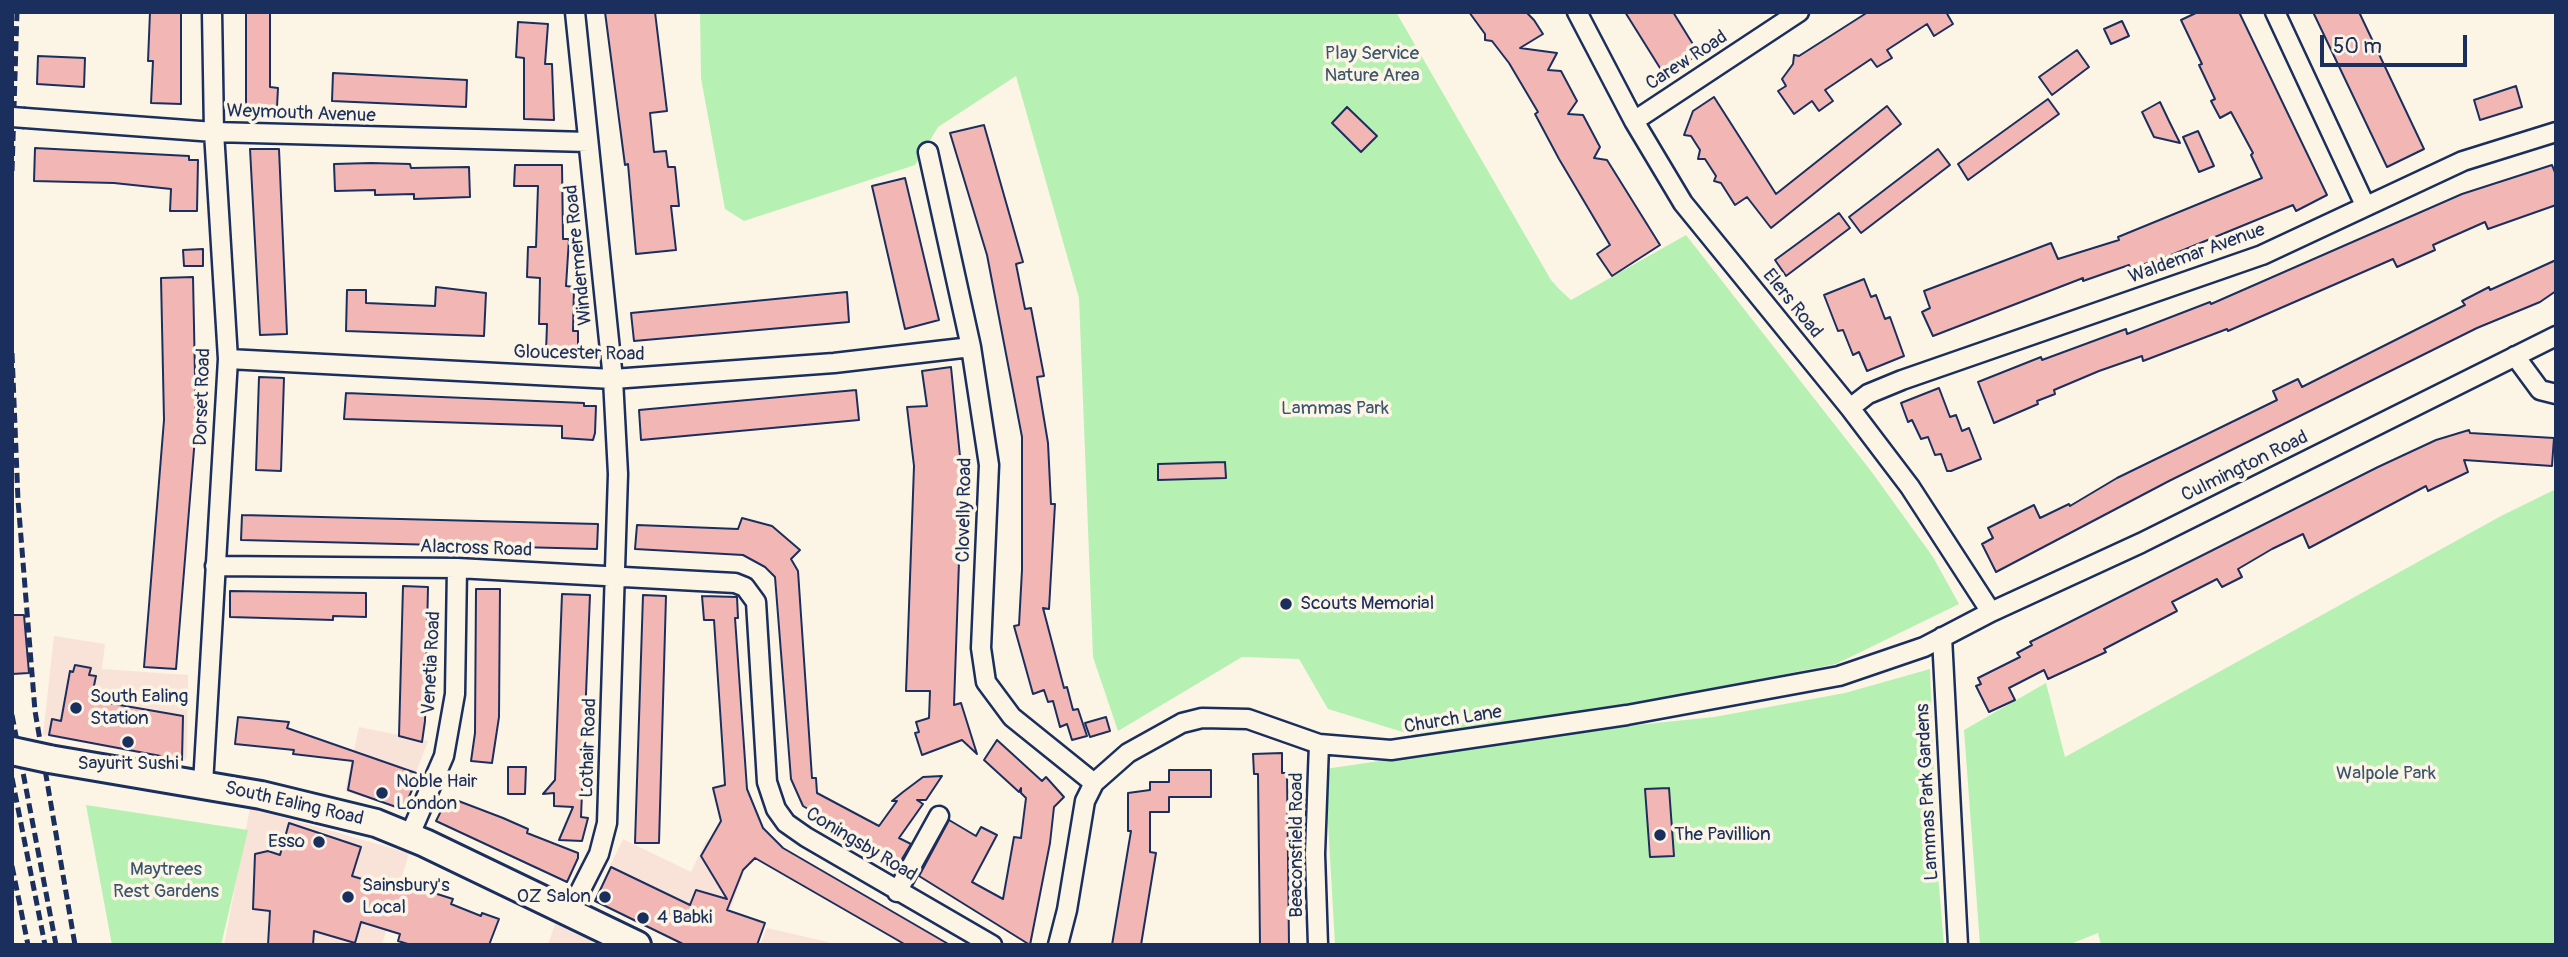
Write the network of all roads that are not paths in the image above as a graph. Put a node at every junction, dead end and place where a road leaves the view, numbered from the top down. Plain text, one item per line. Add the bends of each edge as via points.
1 (212, 12) edge
2 (575, 12) edge
3 (1577, 12) edge
4 (1799, 12) edge
5 (2275, 12) edge
6 (19, 118) edge
7 (1634, 121) junction
8 (214, 132) junction
9 (2556, 132) edge
10 (588, 142) junction
11 (928, 152) dead end
12 (2365, 205) junction
13 (2556, 336) edge
14 (971, 347) junction
15 (2515, 356) junction
16 (228, 359) junction
17 (613, 379) junction
18 (2556, 394) edge
19 (1850, 408) junction
20 (215, 566) junction
21 (457, 568) junction
22 (616, 577) junction
23 (735, 583) joint
24 (1992, 612) junction
25 (1942, 637) junction
26 (1319, 744) junction
27 (12, 751) edge
28 (1094, 783) junction
29 (203, 784) junction
30 (939, 816) dead end
31 (409, 837) junction
32 (897, 892) junction
33 (570, 911) junction
34 (637, 945) edge
35 (992, 945) edge
36 (1058, 945) edge
37 (1318, 945) edge
38 (1958, 945) edge

1 - 8 street, Dorset Road
2 - 10 street, Windermere Road
3 - 7 street, Elers Road
4 - 7 street, Carew Road
5 - 12 street
6 - 8 street, Weymouth Avenue
7 - 19 street, Elers Road via 1683,203
8 - 10 street, Weymouth Avenue
8 - 16 street, Dorset Road
9 - 12 street, Waldemar Avenue via 2463,162
10 - 17 street, Windermere Road
11 - 14 street, Clovelly Road
12 - 19 street, Waldemar Avenue via 2262,255 1902,380 1868,394
13 - 15 street, Culmington Road
14 - 17 street, Gloucester Road via 834,363
14 - 28 street, Clovelly Road via 989,465 981,648 986,682 1012,717
15 - 18 street via 2540,390
15 - 24 street, Culmington Road via 2141,543
16 - 17 street, Gloucester Road
16 - 20 street, Dorset Road
17 - 22 street, Windermere Road via 618,474
19 - 24 street, Elers Road via 1933,519
20 - 21 street, Alacross Road
20 - 29 street, Dorset Road
21 - 22 street, Alacross Road
21 - 31 street, Venetia Road via 454,694 444,756
22 - 23 street, Alacross Road
22 - 33 street, Lothair Road via 607,822 599,854
23 - 32 street, Coningsby Road via 752,593 756,602 767,782 776,809 796,830
24 - 25 street, Church Lane
25 - 26 street, Church Lane via 1839,676 1627,715 1391,750
25 - 38 street, Lammas Park Gardens
26 - 28 street, Church Lane via 1248,719 1202,718 1152,738
26 - 37 street, Beaconsfield Road
27 - 29 main road, South Ealing Road, bridge
28 - 36 street, Church Lane via 1085,802 1068,911
29 - 31 main road, South Ealing Road via 320,807
30 - 32 street
31 - 33 main road, South Ealing Road
32 - 35 street, Coningsby Road
33 - 34 main road, South Ealing Road

